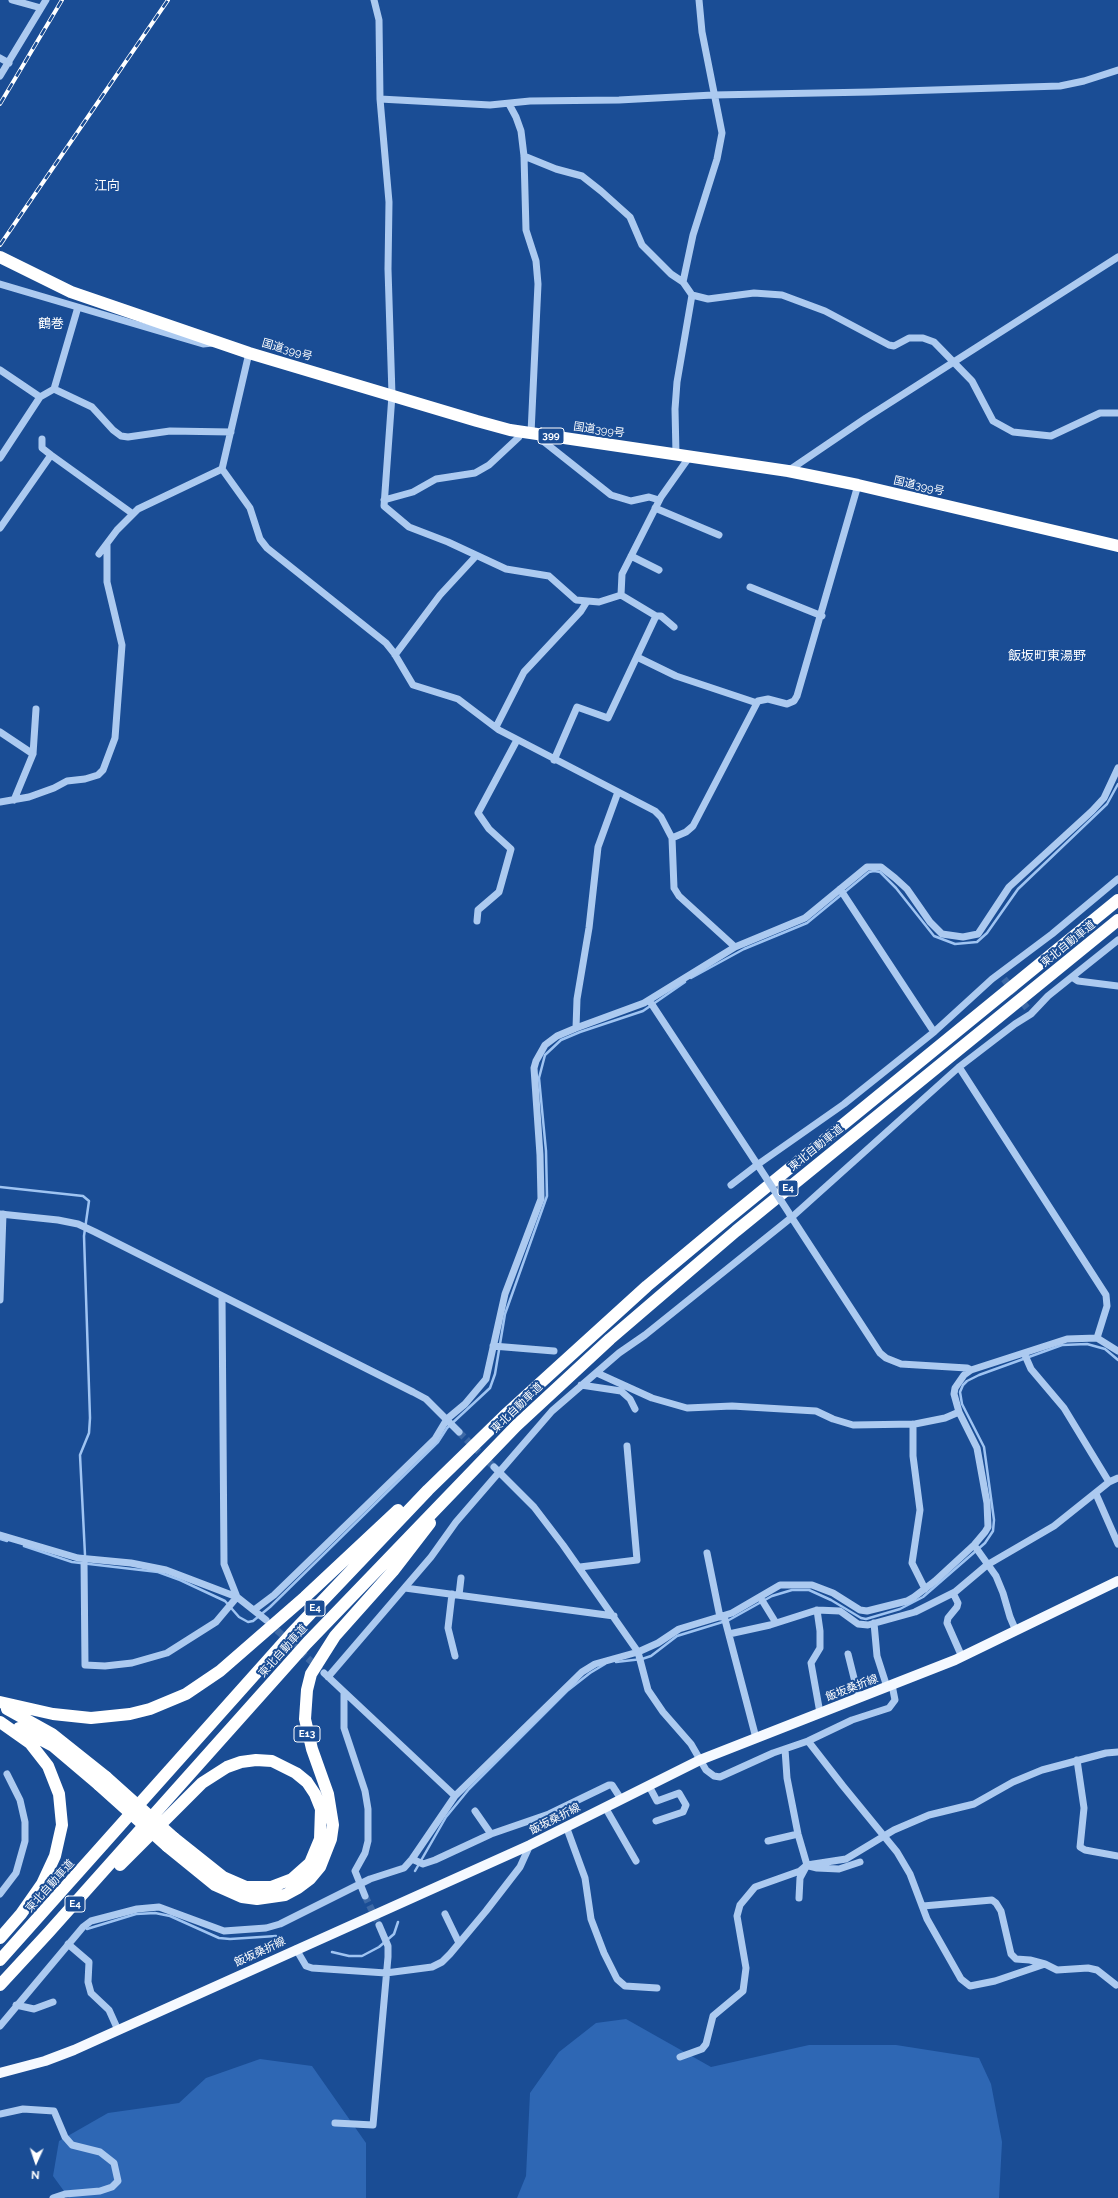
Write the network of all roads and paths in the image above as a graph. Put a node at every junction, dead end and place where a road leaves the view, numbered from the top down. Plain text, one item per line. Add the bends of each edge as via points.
1 (12, 0) edge
2 (46, 0) edge
3 (374, 0) edge
4 (698, 0) edge
5 (41, 8) junction
6 (0, 58) edge
7 (9, 63) junction
8 (1118, 70) edge
9 (0, 76) edge
10 (713, 95) junction
11 (380, 99) junction
12 (509, 104) junction
13 (524, 156) junction
14 (1118, 257) edge
15 (2, 260) edge
16 (684, 282) junction
17 (0, 284) edge
18 (692, 296) junction
19 (78, 307) junction
20 (221, 343) junction
21 (249, 353) junction
22 (955, 362) junction
23 (0, 370) edge
24 (54, 389) junction
25 (392, 395) junction
26 (40, 397) junction
27 (1118, 413) edge
28 (231, 432) junction
29 (531, 433) junction
30 (42, 439) dead end
31 (676, 454) junction
32 (51, 455) junction
33 (690, 456) junction
34 (0, 458) edge
35 (222, 469) junction
36 (788, 471) junction
37 (858, 485) junction
38 (384, 500) junction
39 (660, 500) junction
40 (655, 508) junction
41 (133, 514) junction
42 (0, 528) edge
43 (719, 535) dead end
44 (107, 544) junction
45 (1118, 546) edge
46 (99, 554) dead end
47 (476, 556) junction
48 (631, 556) junction
49 (659, 570) dead end
50 (750, 586) dead end
51 (621, 595) junction
52 (586, 602) junction
53 (656, 616) junction
54 (822, 616) junction
55 (674, 627) dead end
56 (395, 655) junction
57 (637, 656) junction
58 (757, 703) junction
59 (36, 709) dead end
60 (496, 727) junction
61 (0, 732) edge
62 (517, 740) junction
63 (33, 754) junction
64 (554, 760) junction
65 (1118, 768) edge
66 (618, 792) junction
67 (14, 800) junction
68 (0, 802) edge
69 (672, 838) junction
70 (1118, 878) edge
71 (841, 890) junction
72 (1118, 900) edge
73 (1118, 920) edge
74 (477, 921) dead end
75 (1118, 940) edge
76 (735, 947) junction
77 (1072, 977) junction
78 (1118, 986) edge
79 (650, 1001) junction
80 (576, 1028) junction
81 (934, 1032) junction
82 (959, 1067) junction
83 (758, 1166) junction
84 (732, 1185) dead end
85 (2, 1214) edge
86 (790, 1215) junction
87 (222, 1296) junction
88 (0, 1300) edge
89 (1097, 1338) junction
90 (495, 1346) junction
91 (554, 1351) dead end
92 (1118, 1351) edge
93 (1026, 1357) junction
94 (971, 1370) junction
95 (597, 1372) junction
96 (581, 1385) junction
97 (635, 1409) dead end
98 (959, 1412) junction
99 (504, 1416) junction
100 (450, 1422) junction
101 (913, 1424) junction
102 (459, 1432) tunnel mouth
103 (627, 1446) dead end
104 (494, 1467) tunnel mouth
105 (470, 1472) junction
106 (500, 1474) junction
107 (1118, 1478) edge
108 (1109, 1482) junction
109 (1096, 1494) junction
110 (0, 1535) edge
111 (1118, 1544) edge
112 (976, 1549) junction
113 (706, 1553) dead end
114 (84, 1562) junction
115 (987, 1565) junction
116 (580, 1568) junction
117 (462, 1578) dead end
118 (1118, 1581) edge
119 (405, 1588) junction
120 (925, 1589) junction
121 (953, 1593) junction
122 (456, 1595) junction
123 (237, 1598) junction
124 (762, 1600) junction
125 (817, 1610) junction
126 (614, 1616) junction
127 (724, 1619) junction
128 (868, 1619) junction
129 (776, 1623) junction
130 (1016, 1631) junction
131 (729, 1634) junction
132 (639, 1654) junction
133 (848, 1654) dead end
134 (455, 1656) dead end
135 (962, 1657) junction
136 (890, 1686) junction
137 (344, 1692) junction
138 (859, 1698) junction
139 (0, 1702) edge
140 (0, 1706) edge
141 (820, 1713) junction
142 (0, 1721) edge
143 (756, 1738) junction
144 (808, 1740) junction
145 (785, 1749) junction
146 (1118, 1752) edge
147 (700, 1760) junction
148 (1077, 1760) junction
149 (7, 1774) dead end
150 (103, 1781) junction
151 (649, 1786) junction
152 (456, 1796) junction
153 (621, 1799) junction
154 (605, 1807) junction
155 (475, 1811) dead end
156 (656, 1821) dead end
157 (566, 1826) junction
158 (492, 1834) junction
159 (798, 1834) junction
160 (883, 1835) junction
161 (768, 1841) dead end
162 (171, 1842) junction
163 (530, 1845) junction
164 (1118, 1856) edge
165 (412, 1859) junction
166 (636, 1861) dead end
167 (860, 1862) dead end
168 (807, 1865) junction
169 (360, 1885) junction
170 (0, 1894) edge
171 (365, 1896) tunnel mouth
172 (799, 1898) dead end
173 (923, 1906) junction
174 (446, 1914) dead end
175 (379, 1924) tunnel mouth
176 (0, 1938) edge
177 (459, 1943) junction
178 (68, 1944) junction
179 (296, 1949) junction
180 (0, 1960) edge
181 (1045, 1964) junction
182 (386, 1973) junction
183 (0, 1985) edge
184 (1117, 1985) edge
185 (657, 1988) dead end
186 (0, 1991) edge
187 (53, 2002) dead end
188 (16, 2005) junction
189 (0, 2026) edge
190 (118, 2030) junction
191 (680, 2057) dead end
192 (0, 2073) edge
193 (0, 2114) edge
194 (335, 2122) dead end
195 (53, 2198) edge

1 - 5 street
2 - 5 street
3 - 11 street via 381,45
4 - 10 street
5 - 7 street
6 - 7 street
7 - 9 street
8 - 10 street via 1068,85
10 - 12 street via 530,101
10 - 16 street via 722,133 717,159 692,235
11 - 12 street
11 - 25 street via 389,202 388,269
12 - 13 street via 521,131
13 - 16 street via 556,170 582,176 630,217 642,245
13 - 29 street via 526,230 536,261 538,284
14 - 22 street
15 - 20 highway, 国道399号 / 399 via 71,292
16 - 18 street
17 - 19 street
18 - 22 street via 708,299 754,293 782,295 824,311 888,345 894,346 909,338 923,338 934,342
18 - 31 street via 677,382
19 - 20 street via 203,344
19 - 24 street
20 - 21 highway, 国道399号 / 399
21 - 25 highway, 国道399号 / 399
21 - 28 street
22 - 27 street via 972,381 994,421 1013,432 1051,436 1100,413
22 - 36 street
23 - 26 street
24 - 26 street
24 - 28 street via 92,407 121,436 170,431
25 - 29 highway, 国道399号 / 399 via 477,421
25 - 38 street
26 - 34 street
28 - 35 street
29 - 31 highway, 国道399号 / 399
29 - 38 street via 519,437 489,465 475,473 436,479 412,492
29 - 39 street via 611,495 631,501 649,497
30 - 32 street via 42,448
31 - 33 highway, 国道399号 / 399
32 - 41 street
32 - 42 street
33 - 36 highway, 国道399号 / 399
33 - 39 street
35 - 41 street via 156,498
35 - 56 street via 250,508 260,539 267,548 386,644
36 - 37 highway, 国道399号 / 399
37 - 45 highway, 国道399号 / 399
37 - 54 street
38 - 47 street via 384,506 408,527
39 - 40 street
40 - 43 street
40 - 48 street
41 - 44 street
44 - 46 street
44 - 67 street via 107,582 122,645 114,738 108,760 98,775 67,781 29,797
47 - 52 street via 506,569 544,574 576,600
47 - 56 street via 440,595
48 - 49 street
48 - 51 street via 622,574
50 - 54 street
51 - 52 street via 610,600
51 - 53 street
52 - 60 street via 581,611 524,672
53 - 55 street via 661,616
53 - 57 street
54 - 58 street via 794,701 787,704 763,699
56 - 60 street via 413,685 458,698
57 - 58 street via 676,676
57 - 64 street via 608,718 577,707
58 - 69 street via 693,826
59 - 63 street
60 - 62 street
61 - 63 street
62 - 64 street
62 - 74 street via 478,813 489,829 511,849 500,892 478,910
63 - 67 street
64 - 66 street
65 - 71 street via 1104,798 1092,812 1009,887 978,934 963,937 942,934 930,922 907,889 881,867 867,867
66 - 69 street via 655,811 665,822
66 - 80 street via 598,847 589,928 577,1000
67 - 68 street
69 - 76 street via 674,888 679,896
70 - 81 street
71 - 76 street via 805,918
71 - 81 street
72 - 99 highway, 東北自動車道 / E4 via 719,1226 648,1286
73 - 105 highway, 東北自動車道 / E4 via 730,1236 584,1363
75 - 77 street
76 - 79 street via 682,978
77 - 78 street via 1078,981
77 - 82 street
79 - 80 street
79 - 83 street
80 - 90 street via 557,1036 546,1045 536,1061 534,1076 541,1199 505,1294
81 - 83 street via 844,1104
82 - 86 street
82 - 89 street via 1106,1295 1107,1306
83 - 84 street
83 - 86 street, bridge
85 - 87 street via 78,1224
85 - 88 street
86 - 94 street via 880,1353 902,1364
86 - 95 street
87 - 100 street via 426,1399
87 - 123 street via 223,1551 228,1578
89 - 92 street
89 - 93 street via 1066,1339
90 - 91 street
90 - 100 street via 482,1387
93 - 94 street
93 - 108 street via 1064,1408
94 - 98 street via 955,1388
95 - 96 street
95 - 101 street via 652,1398 687,1408 786,1408 816,1411 854,1424
96 - 97 street via 621,1391 630,1399
96 - 106 street via 548,1416
98 - 101 street via 945,1418
98 - 112 street via 977,1448 988,1503 988,1527
99 - 139 highway via 220,1671 186,1694 143,1710 91,1718 53,1714
99 - 180 highway, 東北自動車道 / E4 via 428,1490 302,1623
100 - 102 street
100 - 123 street via 274,1595 260,1615
101 - 120 street via 920,1510 912,1563
103 - 116 street via 637,1560
104 - 106 street
105 - 162 highway, E13 via 393,1571 335,1636 311,1674 305,1719 310,1744 328,1794 333,1825 331,1839 320,1867 310,1879 285,1895 249,1898 215,1885
105 - 183 highway, 東北自動車道 / E4 via 307,1643 55,1927
106 - 116 street via 534,1507
106 - 119 street via 456,1522
107 - 108 street
108 - 109 street
109 - 111 street
109 - 115 street via 1054,1526
110 - 114 street
112 - 115 street
112 - 120 street
113 - 127 street
114 - 123 street via 131,1563 155,1567
114 - 123 street via 85,1665 132,1663 167,1653 216,1622
115 - 121 street
115 - 130 street via 996,1576
116 - 126 street
117 - 122 street
118 - 130 main road, 飯坂桑折線
119 - 122 street
119 - 137 street via 326,1675
120 - 128 street via 907,1601
121 - 128 street via 915,1612
121 - 135 street via 958,1603 947,1623
122 - 126 street
122 - 134 street via 448,1628
124 - 127 street
124 - 128 street via 780,1586 812,1585 833,1593 860,1610
124 - 129 street
125 - 128 street via 840,1612 858,1624
125 - 129 street
125 - 141 street via 820,1648 811,1663
126 - 132 street
127 - 131 street
127 - 132 street via 679,1630
128 - 136 street via 877,1656
129 - 131 street
130 - 135 main road, 飯坂桑折線
131 - 143 street
132 - 147 street via 648,1690
132 - 152 street via 607,1660 582,1672
133 - 138 street
135 - 136 main road, 飯坂桑折線
136 - 138 main road, 飯坂桑折線
136 - 144 street via 895,1700 889,1708 852,1720
137 - 152 street
137 - 169 street via 344,1728 365,1791 368,1809 368,1841 365,1853 355,1871
138 - 141 main road, 飯坂桑折線
140 - 150 highway via 52,1734
141 - 143 main road, 飯坂桑折線
142 - 150 highway, E13 via 48,1743
142 - 176 highway via 30,1743 48,1766 59,1794 62,1825 55,1856 42,1884
143 - 147 main road, 飯坂桑折線
144 - 145 street
144 - 160 street
145 - 147 street via 720,1777 709,1774
145 - 159 street via 787,1778
146 - 148 street
147 - 151 main road, 飯坂桑折線
148 - 160 street via 1013,1782 974,1804 929,1815
148 - 164 street via 1084,1808 1080,1846 1085,1850
149 - 170 street via 20,1800 25,1822 25,1841 16,1873
150 - 162 highway, E13, bridge
151 - 153 main road, 飯坂桑折線
151 - 156 street via 657,1800 679,1793 686,1804 683,1812
152 - 165 street
153 - 154 main road, 飯坂桑折線
153 - 158 street via 612,1785 609,1785 549,1814
154 - 157 main road, 飯坂桑折線
154 - 166 street
155 - 158 street
157 - 163 main road, 飯坂桑折線
157 - 185 street via 585,1878 591,1919 617,1980 625,1986
158 - 165 street via 423,1864
159 - 161 street
159 - 168 street
160 - 168 street via 846,1859
160 - 173 street via 910,1874
162 - 186 highway via 223,1877 246,1887 271,1887 292,1879 310,1863 320,1839 321,1809 307,1782 284,1766 272,1761 256,1760 228,1767 202,1783
163 - 177 street via 520,1868
163 - 179 main road, 飯坂桑折線
165 - 169 street via 404,1868
167 - 168 street via 840,1869
168 - 172 street via 800,1878
168 - 191 street via 800,1871 754,1887 740,1905 737,1916 746,1968 744,1990 713,2016 706,2044 702,2049
169 - 171 street
169 - 178 street via 280,1924 266,1928 224,1931 169,1909 147,1907 91,1921
173 - 181 street via 992,1900 1001,1911 1011,1954 1016,1959
173 - 181 street via 961,1979 970,1986 995,1981
174 - 177 street
175 - 182 street via 388,1946
177 - 182 street via 442,1962 432,1967
178 - 188 street
178 - 190 street via 89,1962 88,1982 91,1994 109,2010
179 - 182 street via 306,1966 312,1968
179 - 190 main road, 飯坂桑折線
181 - 184 street via 1057,1970 1097,1970
182 - 194 street via 373,2125
187 - 188 street via 34,2008
188 - 189 street
190 - 192 main road, 飯坂桑折線 via 45,2061
193 - 195 street via 23,2109 54,2111 65,2137 72,2145 100,2152 114,2163 118,2181 112,2187

